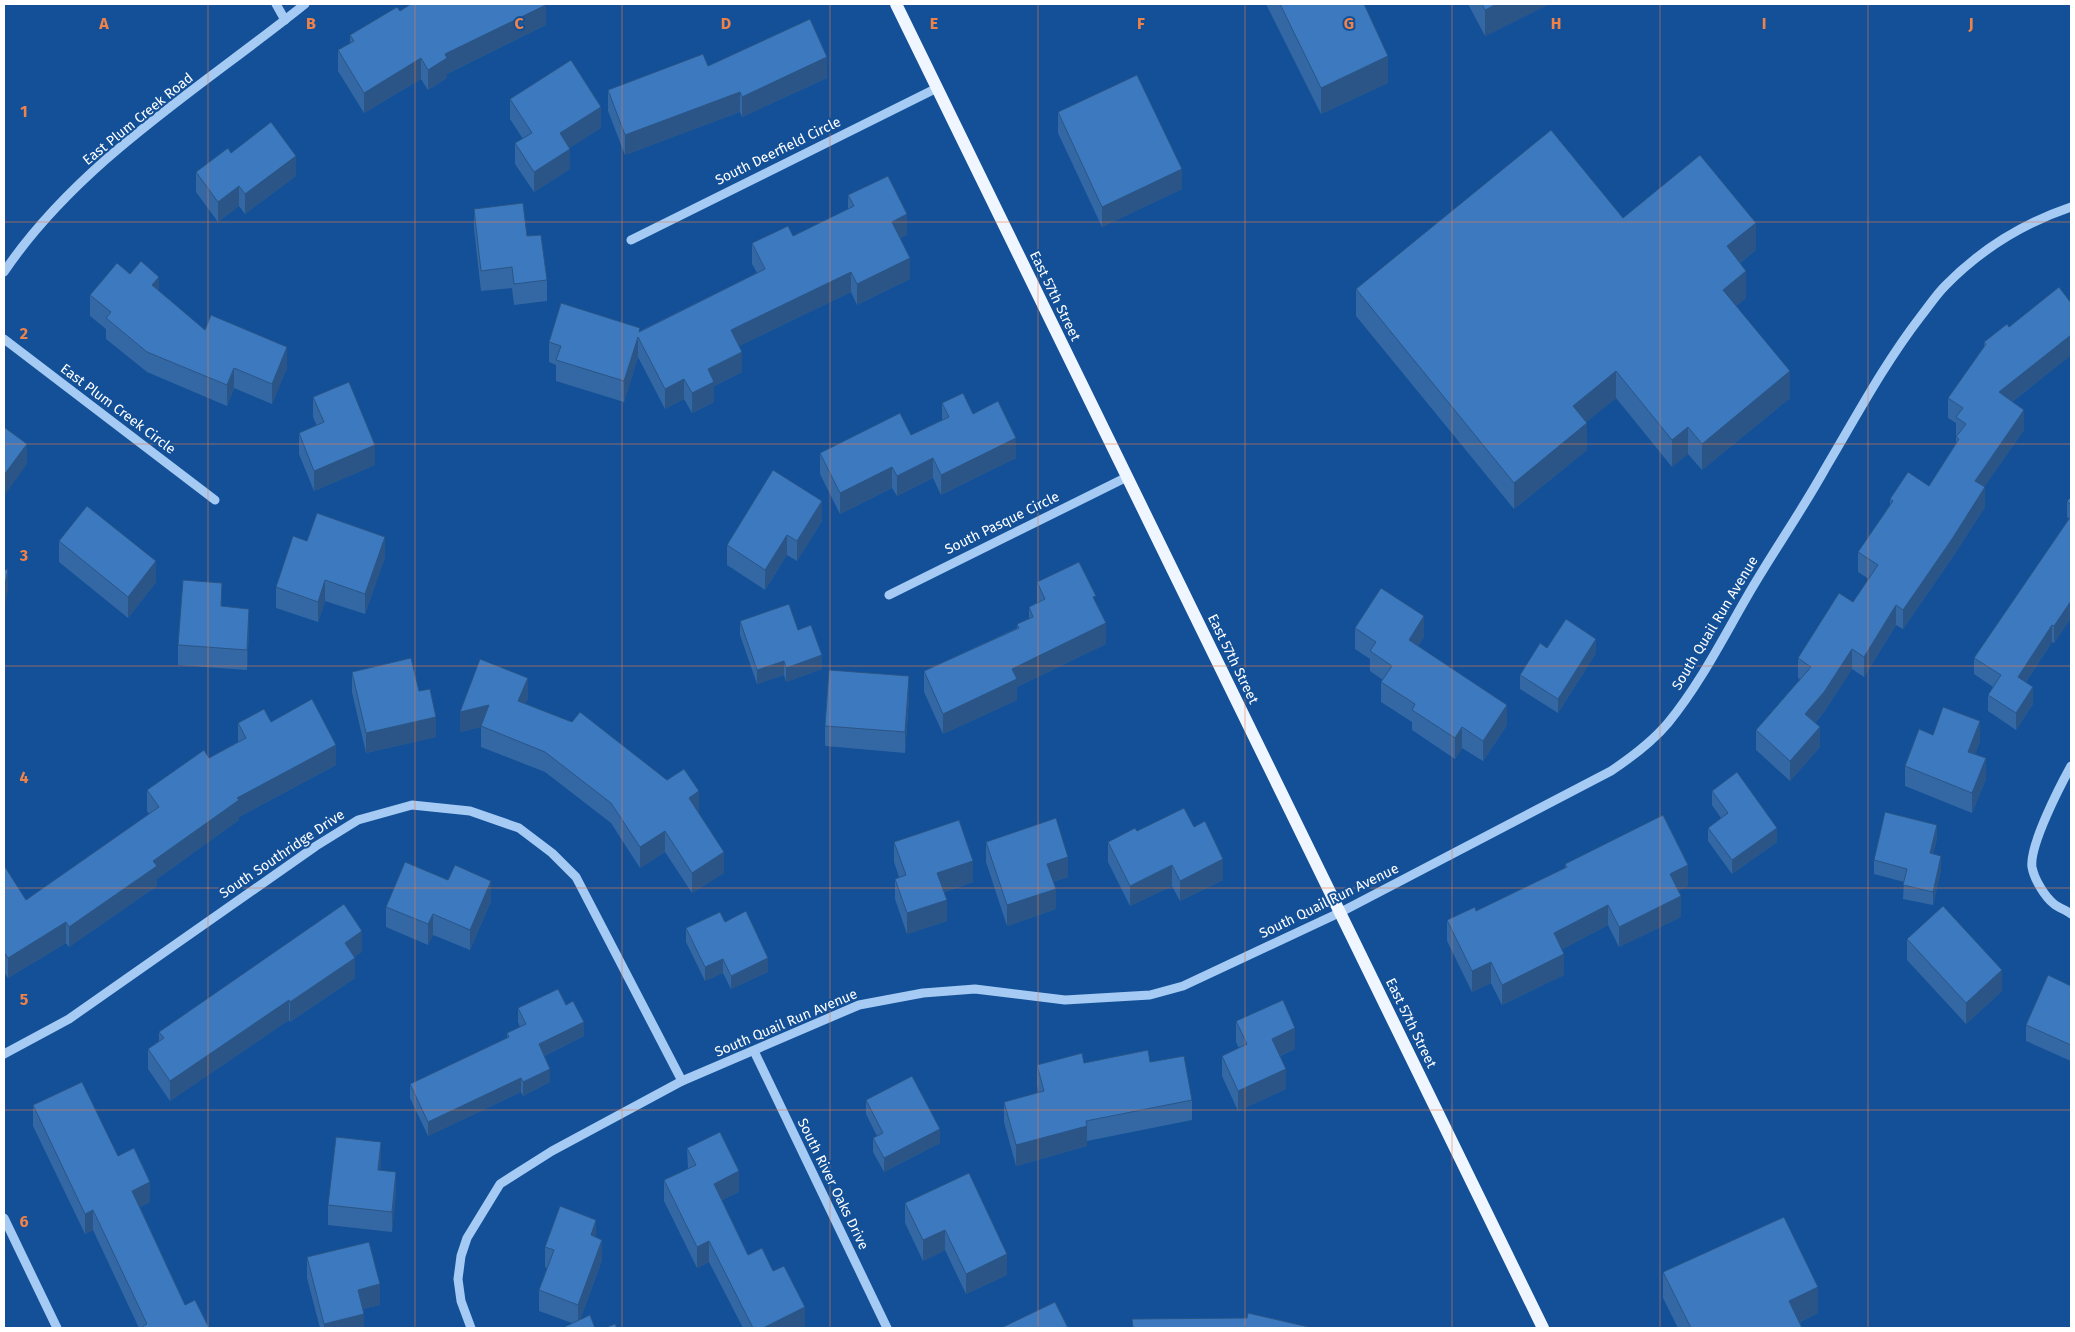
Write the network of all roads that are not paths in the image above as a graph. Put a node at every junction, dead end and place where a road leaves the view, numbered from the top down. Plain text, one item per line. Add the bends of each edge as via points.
1 (276, 4) edge
2 (305, 4) edge
3 (896, 4) edge
4 (285, 20) junction
5 (937, 88) junction
6 (2071, 207) edge
7 (631, 240) dead end
8 (4, 272) edge
9 (4, 339) edge
10 (1127, 476) junction
11 (215, 500) dead end
12 (889, 595) dead end
13 (2071, 766) edge
14 (1341, 912) junction
15 (2071, 914) edge
16 (754, 1051) junction
17 (4, 1054) edge
18 (682, 1081) junction
19 (4, 1218) edge
20 (57, 1328) edge
21 (471, 1328) edge
22 (887, 1328) edge
23 (1543, 1328) edge

1 - 4 street
2 - 4 street, East Plum Creek Road
3 - 5 main road, East 57th Street
4 - 8 street, East Plum Creek Road via 111,154 59,205
5 - 7 street, South Deerfield Circle
5 - 10 main road, East 57th Street
6 - 14 street, South Quail Run Avenue via 2015,231 1944,287 1877,379 1702,676 1668,724 1638,753 1611,771
9 - 11 street, East Plum Creek Circle
10 - 12 street, South Pasque Circle
10 - 14 main road, East 57th Street
13 - 15 street via 2044,824 2032,867 2039,884 2053,903
14 - 16 street, South Quail Run Avenue via 1183,986 1150,995 1065,1000 975,989 924,993 859,1006
14 - 23 main road, East 57th Street
16 - 18 street, South Quail Run Avenue
16 - 22 street, South River Oaks Drive
17 - 18 street, South Southridge Drive via 69,1019 358,820 412,805 470,811 519,828 552,852 576,877
18 - 21 street, South Quail Run Avenue via 552,1151 500,1184 467,1238 461,1256 458,1279
19 - 20 street

